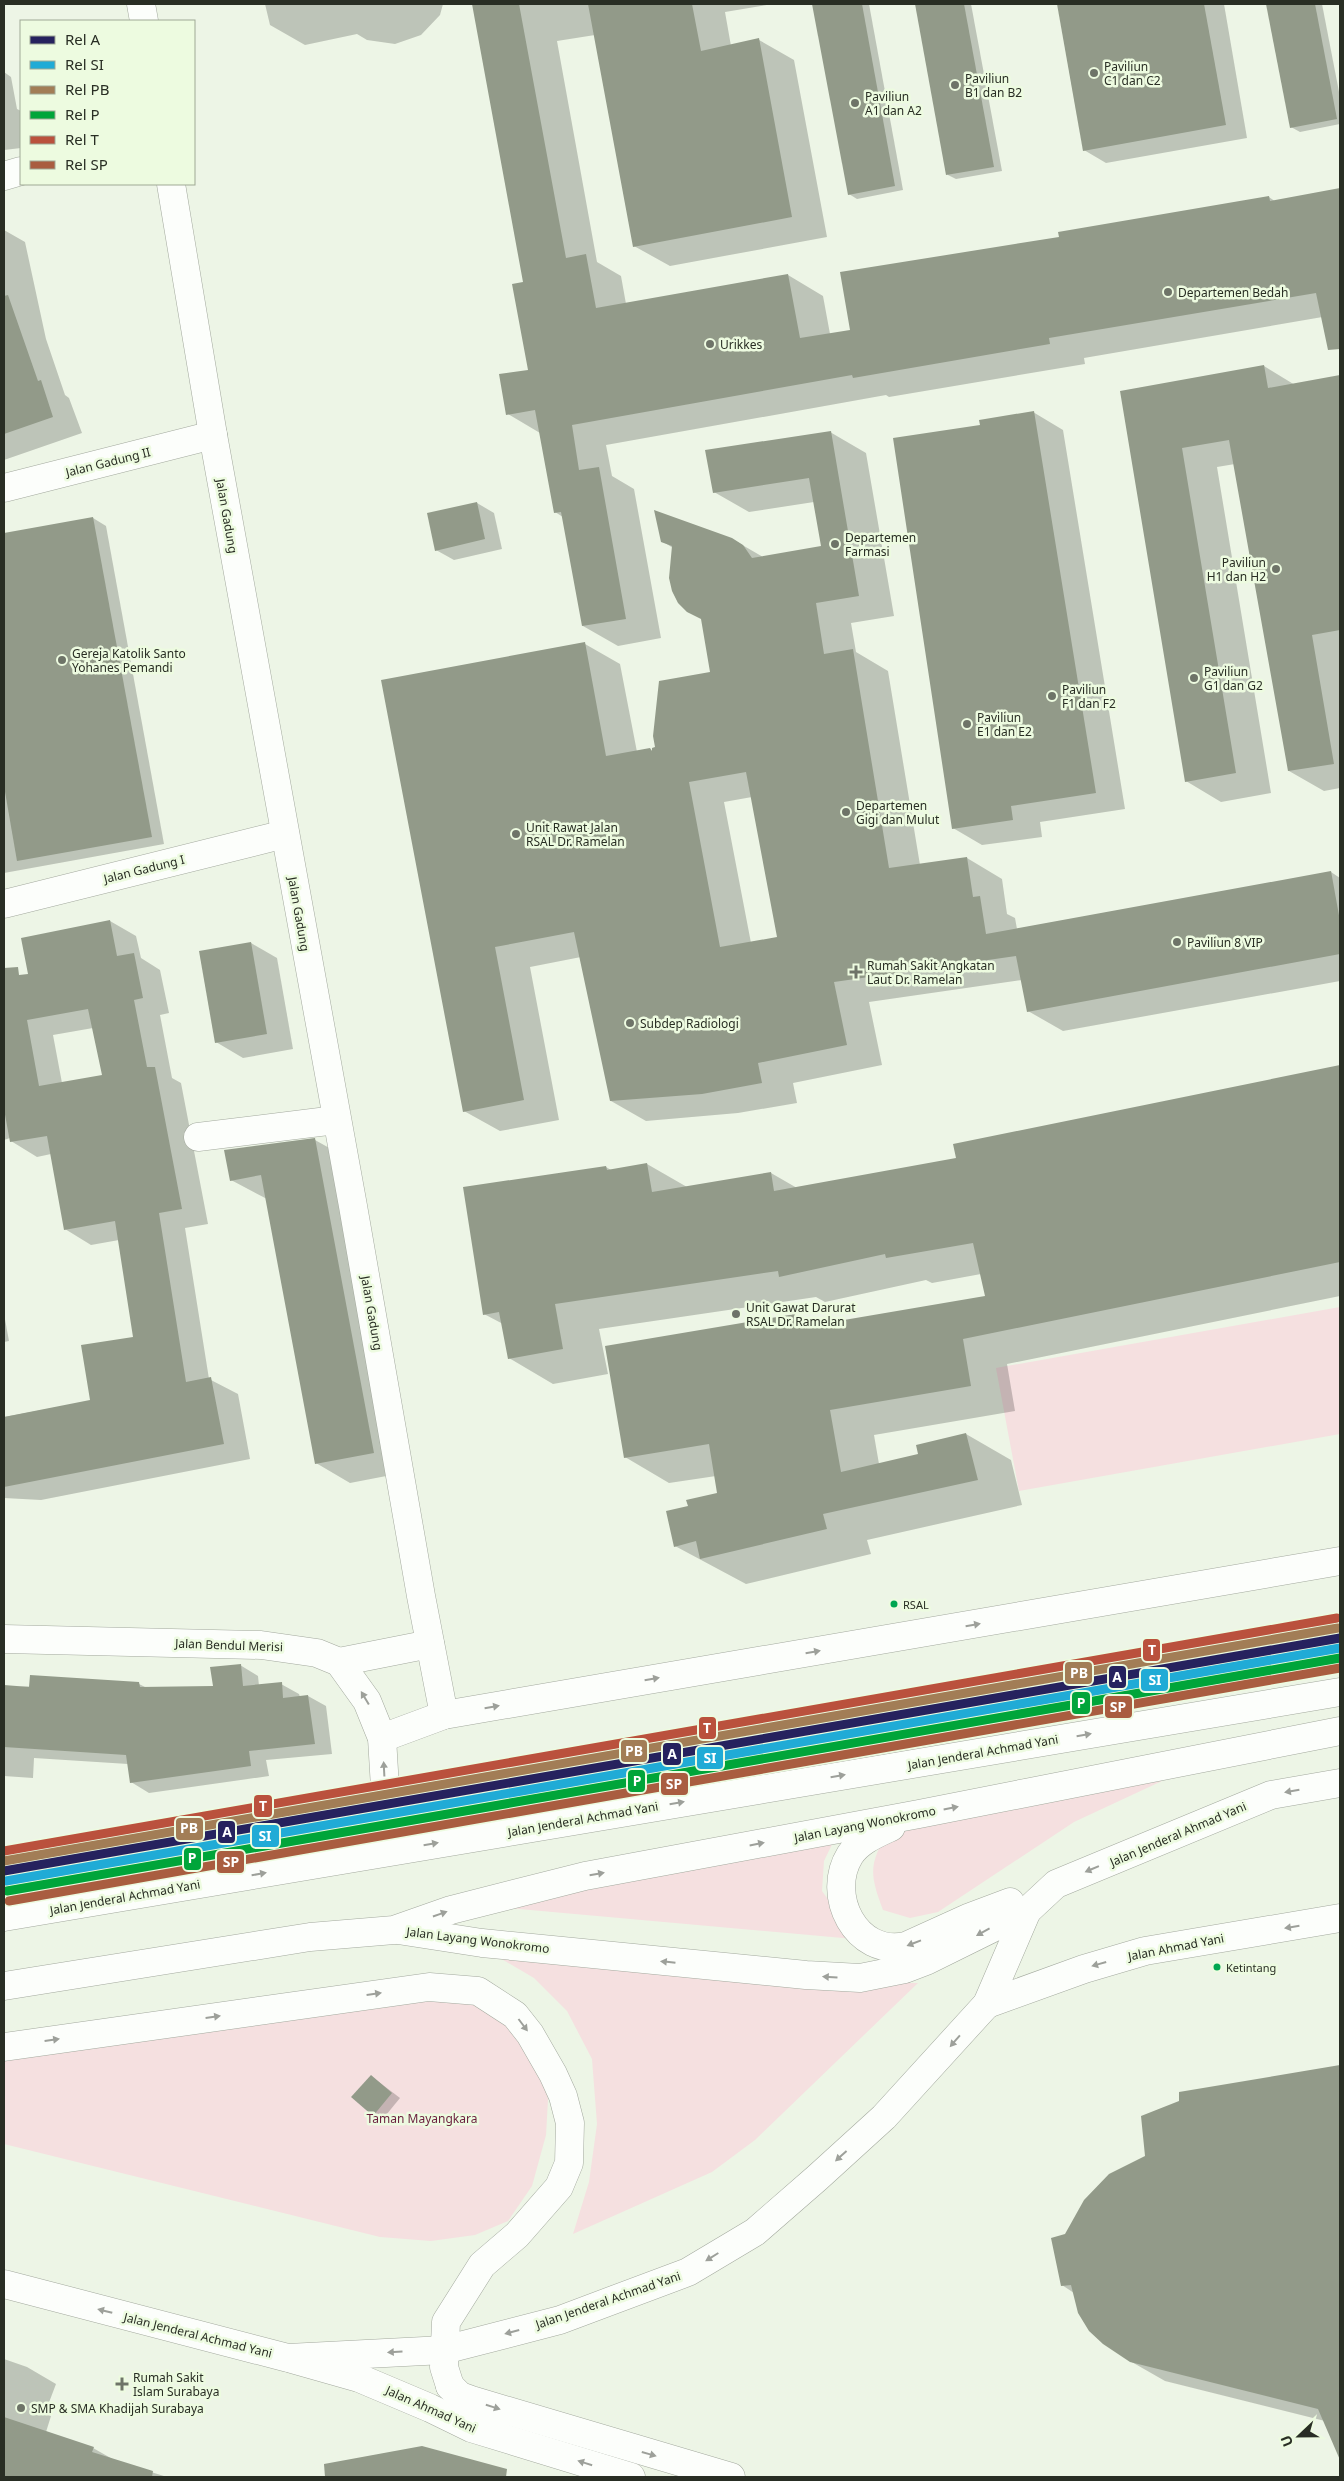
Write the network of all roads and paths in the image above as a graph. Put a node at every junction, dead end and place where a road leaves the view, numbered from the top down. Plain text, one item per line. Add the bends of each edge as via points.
1 (141, 4) edge
2 (144, 20) edge
3 (20, 171) edge
4 (4, 176) edge
5 (171, 185) edge
6 (213, 435) junction
7 (4, 488) edge
8 (285, 834) junction
9 (4, 904) edge
10 (336, 1120) junction
11 (198, 1136) dead end
12 (1340, 1561) edge
13 (4, 1639) edge
14 (430, 1644) junction
15 (339, 1662) junction
16 (1340, 1692) edge
17 (444, 1715) junction
18 (1340, 1732) edge
19 (382, 1738) junction
20 (1340, 1783) edge
21 (919, 1814) junction
22 (383, 1852) junction
23 (1056, 1884) junction
24 (1027, 1911) junction
25 (4, 1918) edge
26 (1340, 1918) edge
27 (394, 1930) junction
28 (4, 1986) edge
29 (987, 2004) junction
30 (4, 2046) edge
31 (4, 2284) edge
32 (444, 2350) junction
33 (288, 2358) junction
34 (631, 2477) edge
35 (731, 2477) edge

1 - 2 main road
3 - 4 main road
5 - 6 main road, Jalan Gadung
6 - 7 main road, Jalan Gadung II
6 - 8 main road, Jalan Gadung
8 - 9 main road, Jalan Gadung I
8 - 10 main road, Jalan Gadung
10 - 11 main road
10 - 14 main road, Jalan Gadung
17 -> 12 main road
13 - 15 main road, Jalan Bendul Merisi via 261,1645 318,1653
14 - 15 main road
14 - 17 main road, Jalan Gadung
19 -> 15 main road via 367,1701
22 -> 16 main road, Jalan Jenderal Achmad Yani
17 - 19 main road
21 -> 18 main road, Jalan Layang Wonokromo
22 -> 19 main road via 386,1804
20 -> 23 main road, Jalan Jenderal Ahmad Yani via 1271,1795
23 -> 21 main road via 906,1946 896,1948 869,1939 858,1932 846,1916 840,1896 845,1864 850,1854 866,1840
27 -> 21 main road, Jalan Layang Wonokromo via 451,1910 585,1876
25 -> 22 main road, Jalan Jenderal Achmad Yani
23 - 24 main road, Jalan Jenderal Ahmad Yani
24 -> 27 main road, Jalan Layang Wonokromo via 926,1962 860,1978 482,1943
24 - 29 main road, Jalan Jenderal Achmad Yani
26 -> 29 main road, Jalan Ahmad Yani via 1145,1951
27 - 28 main road, Jalan Layang Wonokromo via 310,1937
29 -> 32 main road, Jalan Jenderal Achmad Yani via 884,2117 754,2232 688,2272 560,2320
30 -> 32 main road via 429,1987 478,1991 515,2014 530,2034 563,2096 570,2123 569,2163 559,2187 540,2212 482,2265 446,2322
33 -> 31 main road, Jalan Jenderal Achmad Yani
32 -> 33 main road, Jalan Jenderal Achmad Yani
32 -> 35 main road, Jalan Ahmad Yani via 444,2367 450,2386 460,2396
34 -> 33 main road, Jalan Ahmad Yani via 471,2428 359,2378

